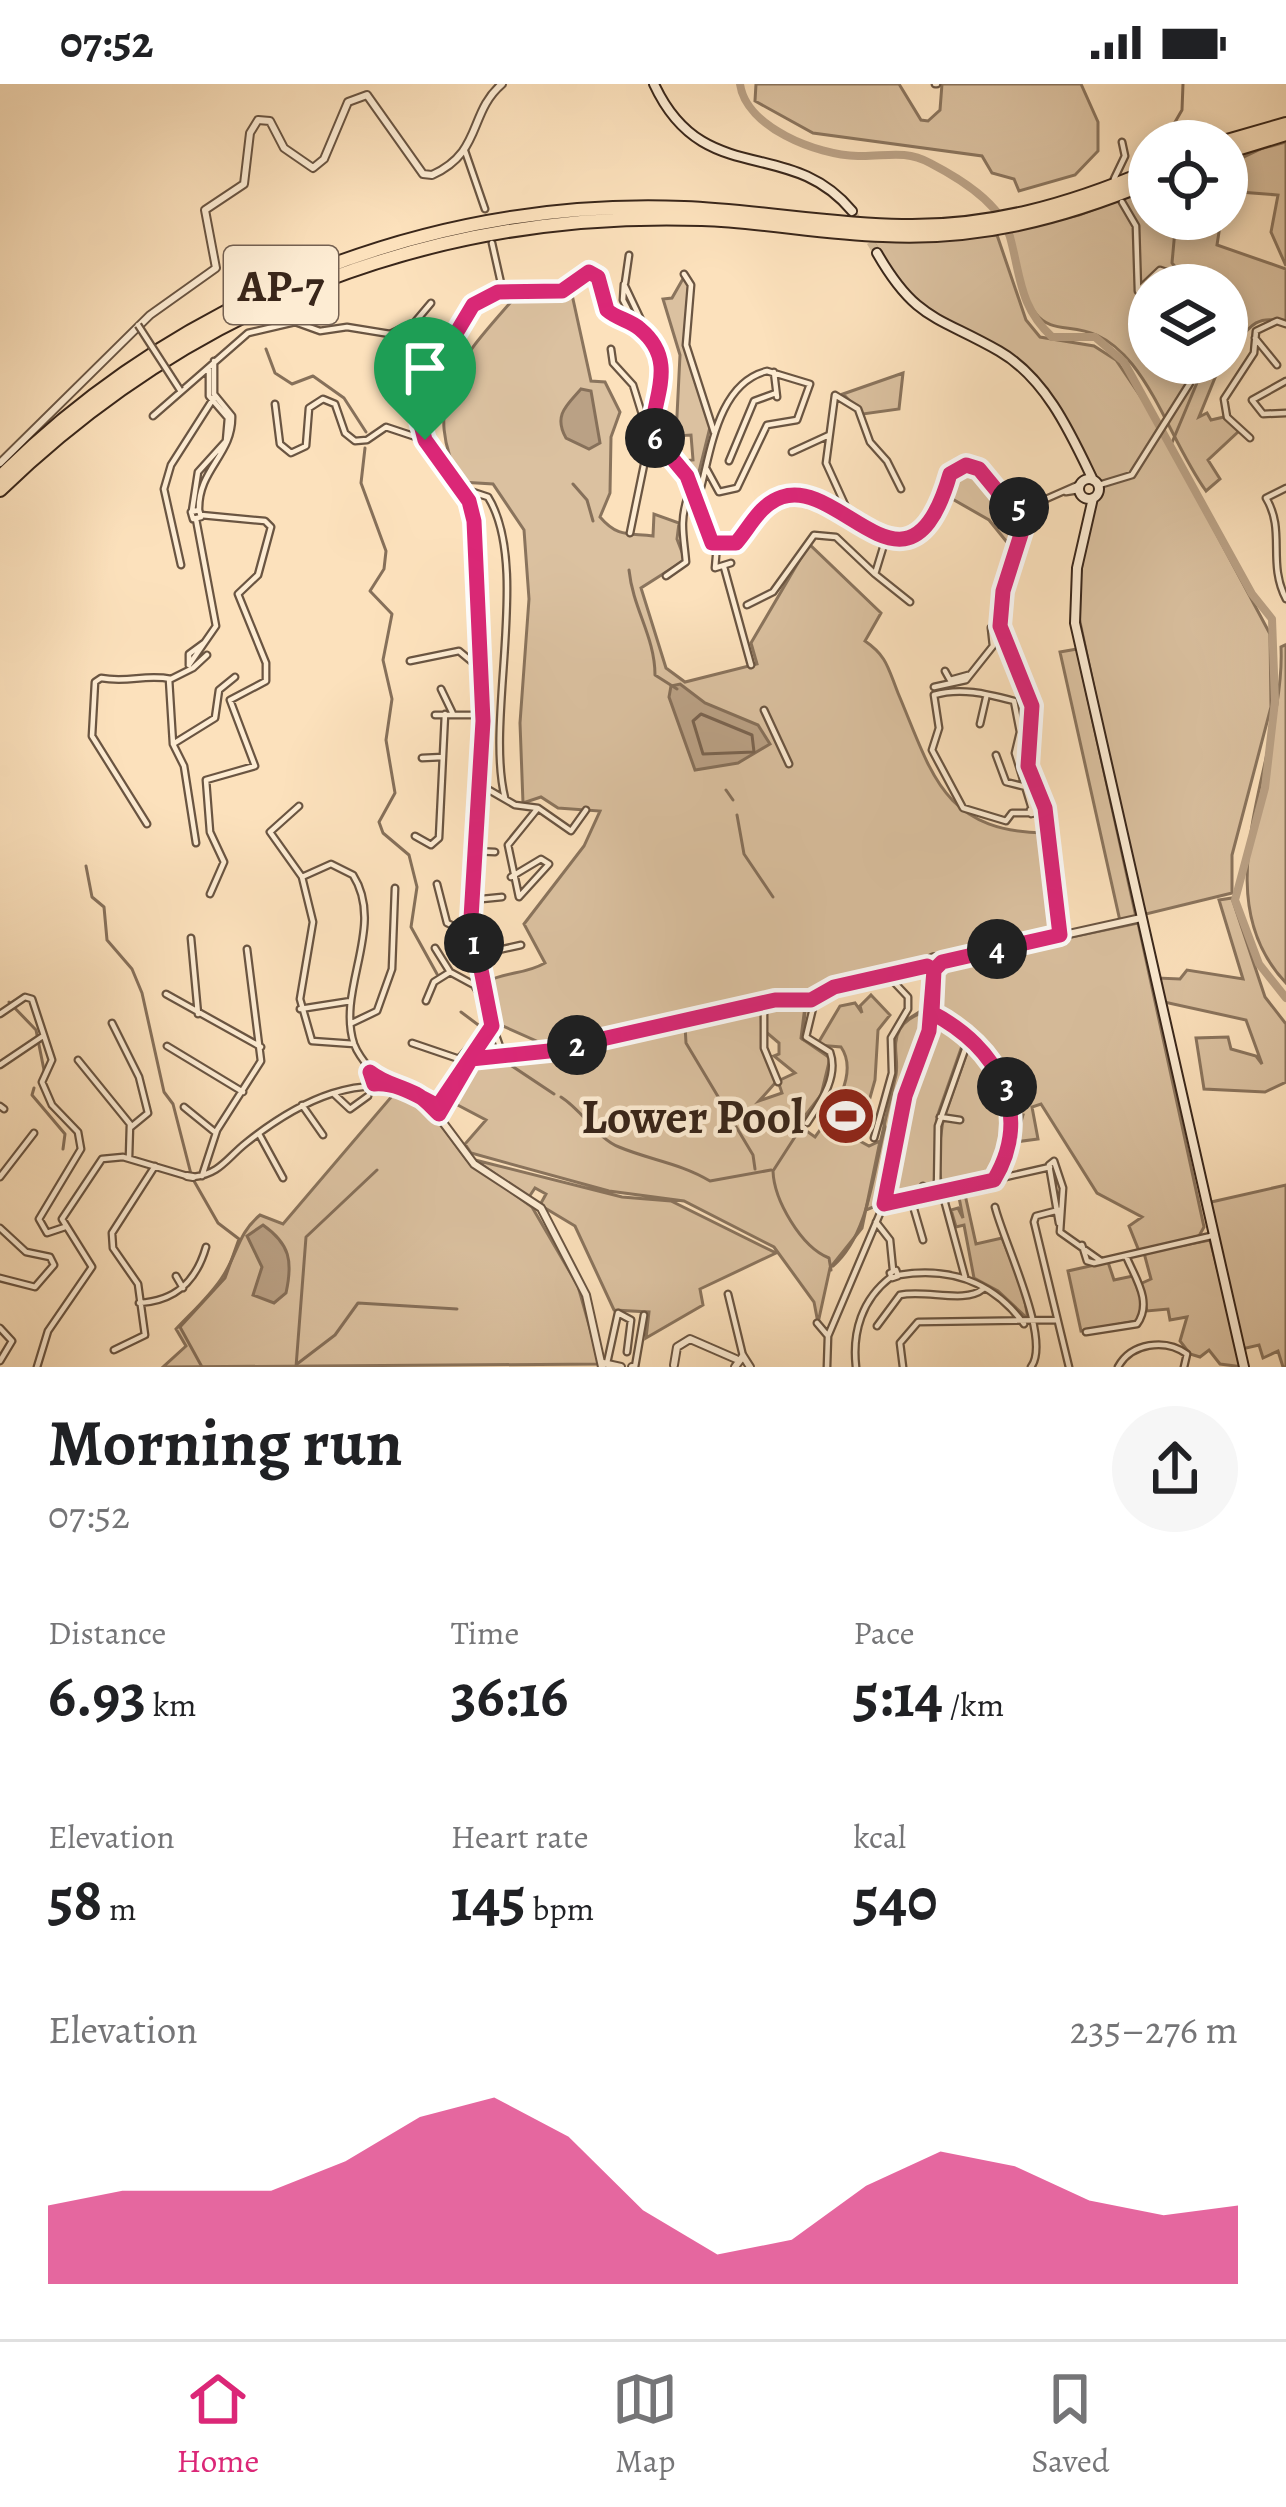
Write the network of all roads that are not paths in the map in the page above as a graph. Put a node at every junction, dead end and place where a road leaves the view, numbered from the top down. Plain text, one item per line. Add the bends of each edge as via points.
1 (502, 84) edge
2 (654, 84) edge
3 (1286, 124) edge
4 (1248, 135) edge
5 (1286, 136) edge
6 (1121, 142) dead end
7 (1248, 145) edge
8 (465, 151) junction
9 (1114, 179) dead end
10 (1128, 180) edge
11 (1128, 189) edge
12 (1122, 202) dead end
13 (485, 209) dead end
14 (852, 211) tunnel mouth
15 (1043, 215) junction
16 (939, 231) junction
17 (492, 243) dead end
18 (877, 253) tunnel mouth
19 (629, 255) dead end
20 (1137, 264) edge
21 (684, 274) dead end
22 (503, 292) junction
23 (430, 303) dead end
24 (639, 323) junction
25 (138, 325) junction
26 (1285, 326) edge
27 (390, 334) junction
28 (1255, 338) junction
29 (611, 349) dead end
30 (212, 364) junction
31 (1277, 365) dead end
32 (774, 372) junction
33 (439, 373) dead end
34 (1286, 381) edge
35 (1189, 384) edge
36 (180, 390) junction
37 (423, 394) junction
38 (212, 398) junction
39 (415, 402) junction
40 (275, 404) dead end
41 (1286, 413) edge
42 (153, 416) dead end
43 (650, 430) junction
44 (714, 432) junction
45 (829, 435) junction
46 (1250, 438) dead end
47 (425, 440) junction
48 (792, 452) dead end
49 (729, 461) dead end
50 (0, 463) edge
51 (706, 468) junction
52 (0, 477) edge
53 (458, 487) junction
54 (1088, 488) junction
55 (1286, 488) edge
56 (0, 490) edge
57 (901, 490) dead end
58 (693, 494) junction
59 (1030, 506) junction
60 (197, 514) junction
61 (843, 516) junction
62 (630, 533) dead end
63 (886, 538) junction
64 (717, 545) junction
65 (1282, 553) edge
66 (181, 565) dead end
67 (875, 574) junction
68 (666, 576) dead end
69 (1286, 599) edge
70 (910, 602) dead end
71 (747, 605) dead end
72 (1000, 626) junction
73 (207, 656) dead end
74 (410, 661) dead end
75 (751, 665) dead end
76 (191, 667) junction
77 (478, 668) junction
78 (945, 671) dead end
79 (968, 675) junction
80 (235, 677) dead end
81 (169, 680) junction
82 (934, 688) dead end
83 (441, 689) dead end
84 (986, 698) junction
85 (764, 710) dead end
86 (449, 714) junction
87 (435, 715) dead end
88 (483, 715) junction
89 (980, 724) dead end
90 (173, 744) junction
91 (996, 755) dead end
92 (442, 757) junction
93 (422, 758) dead end
94 (789, 764) dead end
95 (477, 783) junction
96 (1026, 787) junction
97 (506, 798) junction
98 (298, 806) dead end
99 (538, 808) junction
100 (1045, 808) junction
101 (586, 810) dead end
102 (1033, 811) junction
103 (147, 824) dead end
104 (415, 836) dead end
105 (196, 843) dead end
106 (473, 851) junction
107 (495, 852) dead end
108 (302, 877) junction
109 (511, 877) junction
110 (437, 884) dead end
111 (395, 888) dead end
112 (210, 894) dead end
113 (502, 897) dead end
114 (471, 901) junction
115 (1141, 918) junction
116 (473, 934) junction
117 (1060, 935) junction
118 (191, 938) dead end
119 (521, 945) dead end
120 (435, 948) dead end
121 (248, 950) dead end
122 (476, 955) junction
123 (931, 968) junction
124 (916, 970) junction
125 (449, 972) junction
126 (891, 979) junction
127 (166, 994) dead end
128 (351, 1001) junction
129 (426, 1001) dead end
130 (764, 1002) junction
131 (300, 1009) junction
132 (897, 1010) dead end
133 (908, 1010) junction
134 (932, 1013) junction
135 (0, 1014) edge
136 (198, 1014) junction
137 (112, 1023) dead end
138 (352, 1023) junction
139 (492, 1026) junction
140 (40, 1038) junction
141 (968, 1041) junction
142 (412, 1043) dead end
143 (354, 1044) junction
144 (167, 1046) dead end
145 (261, 1047) junction
146 (503, 1055) junction
147 (467, 1056) junction
148 (78, 1060) dead end
149 (0, 1065) edge
150 (1001, 1076) junction
151 (778, 1082) dead end
152 (377, 1084) junction
153 (995, 1090) dead end
154 (243, 1092) junction
155 (334, 1094) junction
156 (368, 1096) dead end
157 (427, 1101) joint
158 (302, 1105) junction
159 (184, 1107) dead end
160 (439, 1110) junction
161 (940, 1118) junction
162 (960, 1120) dead end
163 (807, 1123) dead end
164 (131, 1127) junction
165 (34, 1133) dead end
166 (216, 1133) junction
167 (259, 1134) junction
168 (323, 1135) dead end
169 (874, 1138) dead end
170 (130, 1158) junction
171 (155, 1166) junction
172 (202, 1176) junction
173 (0, 1177) edge
174 (283, 1178) dead end
175 (994, 1180) junction
176 (923, 1186) dead end
177 (940, 1193) junction
178 (914, 1198) junction
179 (884, 1204) junction
180 (995, 1207) dead end
181 (1060, 1210) junction
182 (876, 1222) junction
183 (65, 1227) junction
184 (0, 1228) edge
185 (1211, 1236) junction
186 (923, 1240) dead end
187 (206, 1247) dead end
188 (1126, 1256) junction
189 (894, 1274) junction
190 (176, 1276) dead end
191 (0, 1277) edge
192 (964, 1277) junction
193 (984, 1287) junction
194 (182, 1288) junction
195 (728, 1294) dead end
196 (139, 1304) junction
197 (644, 1315) dead end
198 (1057, 1320) junction
199 (1024, 1324) junction
200 (1033, 1324) junction
201 (819, 1325) dead end
202 (877, 1326) dead end
203 (0, 1328) edge
204 (1086, 1332) dead end
205 (828, 1336) junction
206 (114, 1350) dead end
207 (627, 1352) dead end
208 (0, 1361) edge
209 (738, 1361) edge
210 (604, 1364) edge
211 (675, 1366) edge
212 (37, 1367) edge
213 (621, 1367) edge
214 (634, 1367) edge
215 (750, 1367) edge
216 (827, 1367) edge
217 (856, 1367) edge
218 (903, 1367) edge
219 (1031, 1367) edge
220 (1069, 1367) edge
221 (1118, 1367) edge
222 (1184, 1367) edge
223 (1244, 1367) edge

1 - 8 street via 484,101
2 - 14 main road via 674,122 711,149 823,181
3 - 4 highway
5 - 7 highway
6 - 9 street via 1125,155
8 - 13 street
8 - 25 street via 423,174 365,94 348,102 324,159 309,169 260,119 250,133 244,184 205,210 216,268
10 - 15 highway, AP-7
11 - 15 highway, AP-7
12 - 20 street via 1136,226
15 - 16 highway, AP-7
16 - 52 highway, AP-7 via 613,208 502,219 396,243 319,268 193,329 76,409
16 - 56 highway, AP-7 via 611,218 400,251 268,301 169,355 77,419
17 - 22 street
18 - 54 main road via 912,304 1001,352 1032,379 1074,437
19 - 24 street via 623,300
21 - 44 street via 691,285 686,345
22 - 24 street via 559,292 591,272 607,310
22 - 37 street via 473,305
23 - 27 street
24 - 43 street via 663,378
25 - 36 street, bridge
25 - 50 street
26 - 28 street via 1265,326
27 - 30 street via 293,322 248,333
27 - 39 street via 407,361
28 - 31 street
28 - 46 street via 1222,405
29 - 43 street
30 - 36 street
30 - 38 street
32 - 44 street via 738,390
32 - 49 street via 777,395 754,401
32 - 51 street via 811,386 799,418 770,422 729,493 715,489
33 - 37 street
34 - 41 street via 1252,400 1262,414
35 - 54 street via 1126,480
36 - 42 street
37 - 39 street
38 - 60 street via 232,416 232,442 203,474
38 - 66 street via 164,489
39 - 47 street
40 - 47 street via 280,444 291,453 306,446 309,408 323,399 337,406 355,441 386,427
43 - 58 street
43 - 62 street
44 - 51 street
45 - 48 street
45 - 57 street via 836,395 858,409
45 - 61 street via 826,463
47 - 53 street
51 - 58 street
53 - 77 street via 474,521
53 - 97 street via 488,497 499,529
54 - 59 street
54 - 115 main road via 1074,613
55 - 65 street via 1266,496
58 - 64 street via 707,539
58 - 68 street via 679,538 686,562
59 - 63 street via 1007,503 979,469 959,466 934,516 908,535
59 - 72 street
60 - 76 street via 216,621
60 - 112 street via 271,526 259,573 238,591 266,680 230,700 255,766 206,780 210,832 224,862
61 - 63 street
61 - 64 street via 813,497 781,497 736,543
63 - 67 street
64 - 75 street via 715,567 727,565
65 - 69 street via 1273,571
67 - 70 street
67 - 71 street via 836,537 819,533 773,592
72 - 79 street via 991,628 994,646
72 - 100 street via 1032,706 1028,766
73 - 76 street
74 - 77 street via 459,650
76 - 81 street
77 - 88 street
78 - 79 street via 950,680
79 - 82 street
80 - 90 street via 216,696 215,718
81 - 90 street
81 - 103 street via 101,678 92,695 92,736
83 - 86 street
84 - 89 street
84 - 96 street via 1017,706 1016,753
84 - 102 street via 962,689 934,695 934,756 947,788 968,812 1006,821
85 - 94 street
86 - 87 street
86 - 88 street
86 - 92 street
88 - 95 street
90 - 105 street
91 - 96 street via 1006,782
92 - 93 street
92 - 104 street via 439,840 431,845
95 - 97 street
95 - 106 street
96 - 102 street
97 - 99 street
98 - 108 street via 270,832
99 - 101 street via 571,831
99 - 109 street via 509,842
100 - 102 street
100 - 117 street
106 - 107 street
106 - 114 street
108 - 128 street via 336,865 359,884 364,923
108 - 131 street via 313,922
109 - 109 street via 523,898 549,861 542,859
110 - 116 street via 447,923
111 - 138 street via 389,982 377,1010
113 - 114 street
114 - 116 street
115 - 117 street
115 - 185 main road
116 - 122 street
117 - 123 street
118 - 136 street
119 - 122 street
120 - 125 street
121 - 145 street
122 - 139 street
123 - 124 street
123 - 134 street
124 - 126 street
124 - 130 street via 834,987 807,1001
125 - 129 street
125 - 147 street via 479,990 487,1019
126 - 133 street
126 - 163 street via 831,992 814,1004 806,1037 834,1063
127 - 136 street
128 - 131 street
128 - 138 street
130 - 146 street
130 - 151 street via 764,1048
131 - 143 street via 312,1041
132 - 133 street
133 - 169 street via 891,1038 892,1073
134 - 141 street
134 - 179 street
135 - 140 street via 31,998
136 - 145 street
137 - 164 street via 148,1113
138 - 143 street
139 - 146 street
139 - 147 street
140 - 149 street
140 - 183 street via 52,1063 42,1082 81,1149 38,1223 47,1233
141 - 150 street
141 - 161 street
142 - 147 street
143 - 152 street
144 - 154 street
145 - 154 street
146 - 147 street
147 - 160 street
148 - 164 street
150 - 153 street
150 - 175 street via 1013,1125
152 - 155 street
152 - 157 street
154 - 166 street
155 - 156 street via 350,1108
155 - 158 street
157 - 160 street
158 - 167 street
158 - 168 street
159 - 166 street
160 - 210 street via 474,1164 541,1208 586,1294
161 - 162 street
161 - 177 street
164 - 170 street
165 - 173 street
166 - 172 street
167 - 172 street
167 - 174 street
170 - 171 street
170 - 183 street via 102,1159 63,1215
171 - 172 street
171 - 196 street via 112,1233 113,1248 136,1279
175 - 177 street
175 - 181 street via 1052,1161
176 - 178 street
177 - 178 street
177 - 192 street
178 - 179 street
178 - 186 street
179 - 182 street
180 - 200 street
181 - 188 street via 1061,1235 1101,1261
181 - 198 street via 1034,1217
182 - 189 street via 890,1240
182 - 205 street
183 - 212 street via 92,1267 47,1334
184 - 191 street via 54,1265 35,1287
185 - 188 street
185 - 223 main road
187 - 194 street
188 - 204 street via 1143,1315 1137,1324
189 - 192 street
189 - 217 street via 862,1313
190 - 194 street
192 - 193 street
193 - 199 street
193 - 202 street via 969,1297 935,1290 900,1295
194 - 196 street
195 - 209 street
196 - 206 street via 145,1336
197 - 214 street
198 - 200 street
198 - 220 street
199 - 200 street
199 - 218 street via 918,1322 900,1343
200 - 219 street via 1038,1350
201 - 205 street
203 - 208 street via 12,1341
205 - 216 street
207 - 210 street via 631,1320 618,1313
209 - 211 street via 690,1340 677,1347
209 - 215 street
210 - 213 street
221 - 222 street via 1130,1352 1162,1344 1187,1354

